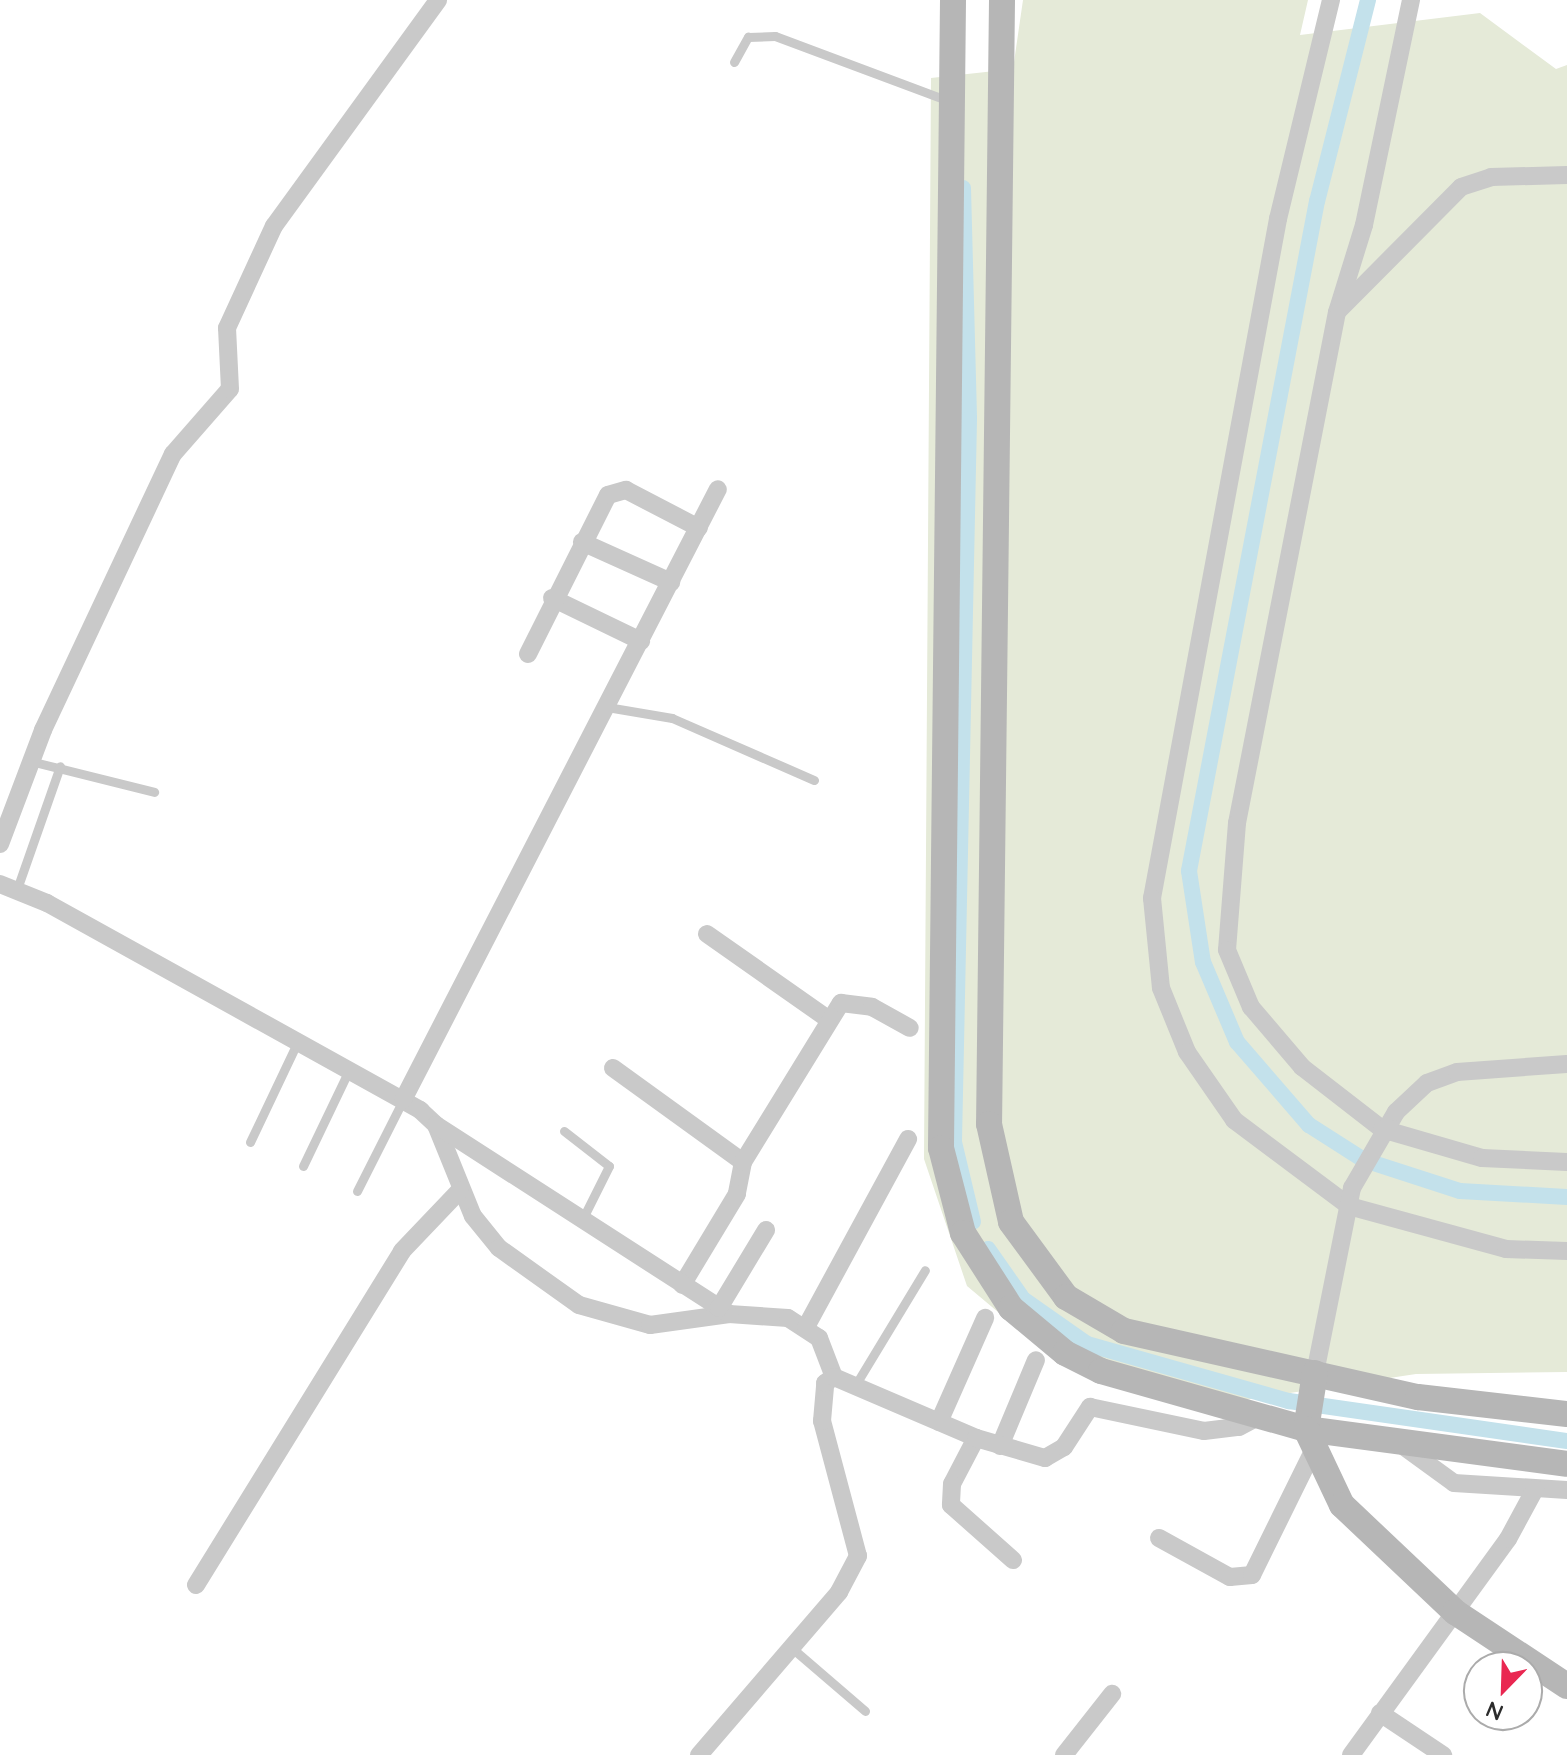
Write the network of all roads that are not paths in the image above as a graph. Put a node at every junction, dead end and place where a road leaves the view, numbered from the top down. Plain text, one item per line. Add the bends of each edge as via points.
1 (438, 0) edge
2 (953, 0) edge
3 (1002, 0) edge
4 (1331, 0) edge
5 (1411, 0) edge
6 (734, 62) dead end
7 (949, 101) junction
8 (1567, 175) edge
9 (1337, 312) junction
10 (718, 489) dead end
11 (699, 528) junction
12 (582, 542) junction
13 (671, 582) junction
14 (552, 598) junction
15 (641, 641) junction
16 (528, 654) dead end
17 (607, 707) junction
18 (29, 761) junction
19 (60, 766) junction
20 (814, 780) dead end
21 (154, 792) dead end
22 (0, 844) edge
23 (8, 887) edge
24 (707, 934) dead end
25 (828, 1019) junction
26 (910, 1028) dead end
27 (298, 1041) junction
28 (1567, 1064) edge
29 (613, 1068) dead end
30 (349, 1070) junction
31 (403, 1100) junction
32 (436, 1125) junction
33 (564, 1131) dead end
34 (1380, 1135) junction
35 (908, 1139) dead end
36 (250, 1142) dead end
37 (743, 1162) junction
38 (1567, 1162) edge
39 (303, 1166) dead end
40 (460, 1190) junction
41 (357, 1191) dead end
42 (1350, 1197) junction
43 (582, 1220) junction
44 (766, 1230) dead end
45 (1567, 1251) edge
46 (925, 1270) dead end
47 (682, 1285) junction
48 (724, 1311) junction
49 (985, 1318) dead end
50 (806, 1327) junction
51 (1036, 1360) dead end
52 (834, 1377) junction
53 (1315, 1377) junction
54 (856, 1384) junction
55 (1567, 1414) edge
56 (1262, 1415) junction
57 (939, 1422) junction
58 (1309, 1432) junction
59 (976, 1438) junction
60 (1399, 1443) junction
61 (1000, 1446) junction
62 (1567, 1464) edge
63 (1535, 1489) junction
64 (1567, 1490) edge
65 (1159, 1538) dead end
66 (1013, 1560) dead end
67 (196, 1585) dead end
68 (1455, 1612) junction
69 (793, 1649) junction
70 (1567, 1686) edge
71 (1112, 1694) dead end
72 (865, 1711) dead end
73 (1380, 1713) junction
74 (699, 1755) edge
75 (1064, 1755) edge
76 (1351, 1755) edge
77 (1443, 1755) edge

1 - 18 street via 274,226 227,328 230,389 173,454
2 - 7 street
3 - 53 street via 989,1124 996,1177 1011,1222 1041,1272 1100,1318 1223,1358
4 - 42 street via 1278,219 1152,898 1161,988 1187,1052 1234,1120
5 - 9 street via 1364,225
6 - 7 lane via 748,37 775,36
7 - 56 street via 941,1148 963,1233 1011,1308 1065,1353 1101,1371
8 - 9 street via 1491,177 1461,187
9 - 34 street via 1237,823 1227,950 1251,1007 1302,1067
10 - 11 street
11 - 12 street via 615,489
11 - 13 street
12 - 13 street
12 - 14 street
13 - 15 street
14 - 15 street
14 - 16 street
15 - 17 street
17 - 20 lane via 672,718
17 - 31 street
18 - 19 lane
18 - 22 street
19 - 21 lane
19 - 23 lane
23 - 27 street
24 - 25 street
25 - 26 street via 854,1000
25 - 37 street
27 - 30 street
27 - 36 lane
28 - 34 street via 1457,1072 1427,1083
29 - 37 street
30 - 31 street
30 - 39 lane
31 - 32 street
31 - 41 lane
32 - 40 street
32 - 43 street
33 - 43 lane via 609,1166
34 - 38 street via 1482,1158
34 - 42 street
35 - 50 street
37 - 47 street via 737,1194
40 - 48 street via 499,1248 579,1305 650,1325
40 - 67 street via 402,1251
42 - 45 street via 1506,1249
42 - 53 street
43 - 47 street
44 - 48 street
46 - 54 lane
47 - 48 street
48 - 50 street via 788,1318
49 - 57 street
50 - 52 street via 819,1338
51 - 61 street
52 - 54 street
52 - 69 street via 825,1383 822,1421 858,1556
53 - 55 street via 1495,1411
53 - 58 street
54 - 57 street
56 - 58 street
56 - 61 street via 1239,1427 1204,1431 1090,1407 1055,1455
57 - 59 street
58 - 60 street
58 - 65 street via 1252,1575 1230,1577
58 - 68 street via 1342,1505
59 - 61 street
59 - 66 street via 952,1484 951,1505
60 - 62 street
60 - 63 street via 1454,1483
63 - 64 street
63 - 68 street
68 - 70 street
68 - 73 street
69 - 72 lane
69 - 74 street
71 - 75 street
73 - 76 street
73 - 77 street

